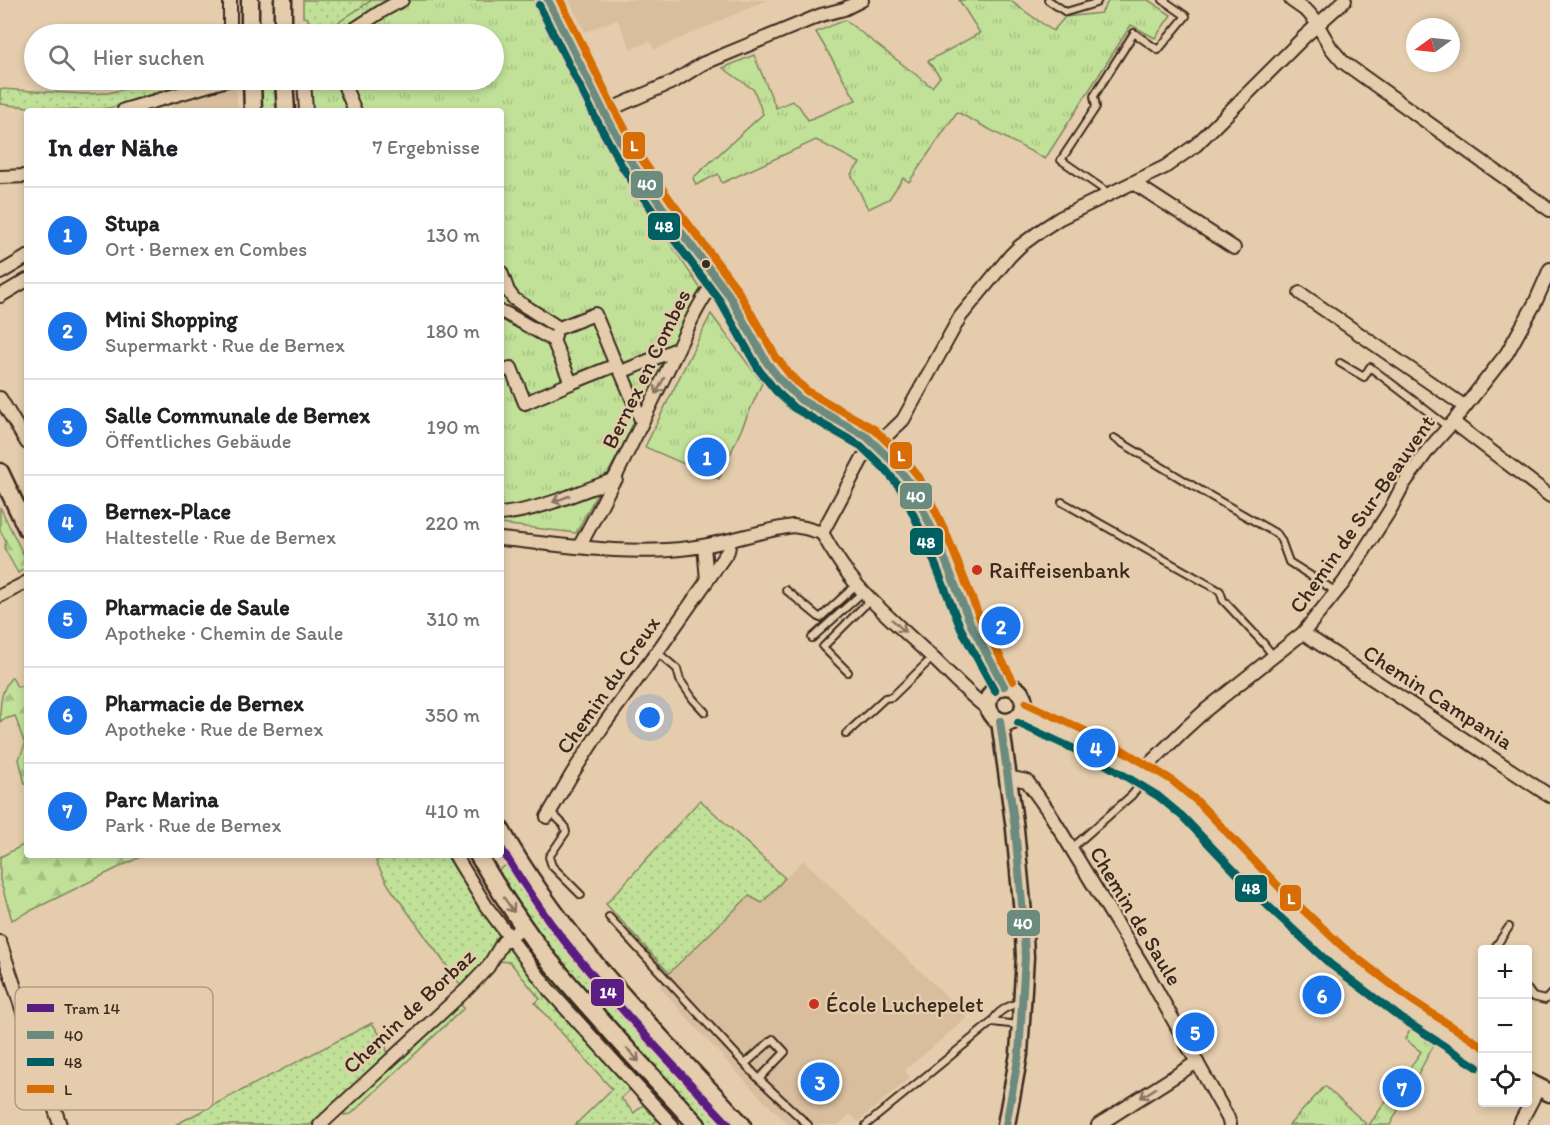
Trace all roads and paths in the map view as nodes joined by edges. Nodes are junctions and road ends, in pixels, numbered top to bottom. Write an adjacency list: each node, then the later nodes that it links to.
1 (230, 0): 12 (street)
2 (250, 0): 13 (street)
3 (283, 0): 14 (street)
4 (402, 0): 15 (street)
5 (548, 0): 27 (street)
6 (862, 0): 27 (street)
7 (1048, 0): 8 (lane)
8 (1098, 0)
9 (1163, 0): 31 (lane)
10 (1291, 0): 16 (street)
11 (1345, 0): 16 (street)
12 (230, 24)
13 (250, 24)
14 (283, 24)
15 (362, 24)
16 (1318, 25): 30 (street); 32 (street)
17 (193, 90): 22 (street)
18 (253, 90): 23 (street)
19 (285, 90): 24 (street)
20 (305, 90): 25 (street)
21 (346, 90): 26 (street)
22 (131, 108)
23 (254, 108)
24 (286, 108)
25 (306, 108)
26 (354, 108)
27 (604, 112): 37 (street)
28 (24, 176): 29 (street)
29 (0, 177)
30 (1134, 183): 31 (street); 33 (street)
31 (1111, 194): 56 (street)
32 (1550, 210)
33 (1234, 248)
34 (24, 259): 36 (street)
35 (1550, 269): 51 (street, Chemin de Sur-Beauvent)
36 (0, 273)
37 (717, 279): 45 (street, Bernex en Combes); 56 (street)
38 (504, 280): 43 (street)
39 (24, 282): 41 (street)
40 (1299, 293): 51 (street)
41 (0, 296)
42 (504, 313): 44 (street)
43 (559, 328): 44 (street); 47 (street)
44 (553, 340): 49 (street)
45 (677, 349): 47 (street); 52 (street, Bernex en Combes, one-way to 52)
46 (1340, 363): 53 (lane)
47 (618, 368): 49 (street); 52 (street)
48 (504, 370): 49 (street)
49 (571, 383)
50 (0, 398): 54 (street)
51 (1464, 406): 53 (street, Chemin de Sur-Beauvent)
52 (642, 422): 58 (street, Bernex en Combes)
53 (1451, 424): 59 (street); 71 (street, Chemin de Sur-Beauvent)
54 (24, 438)
55 (1114, 438): 71 (lane)
56 (876, 445): 63 (street); 80 (street)
57 (0, 472): 62 (street)
58 (615, 479): 61 (street, Bernex en Combes, one-way to 61); 67 (street, Bernex en Combes)
59 (1550, 496)
60 (1062, 502): 77 (lane)
61 (504, 514)
62 (24, 523)
63 (822, 533): 65 (street); 72 (street)
64 (504, 539): 67 (street)
65 (730, 540): 66 (street); 68 (street, Chemin du Creux)
66 (704, 546): 67 (street); 68 (street)
67 (579, 547)
68 (707, 580): 76 (street, Chemin du Creux)
69 (24, 584): 73 (street)
70 (786, 590): 72 (lane)
71 (1335, 591): 74 (street, Chemin de Sur-Beauvent)
72 (863, 592): 75 (lane); 78 (street, one-way to 78); 79 (lane)
73 (0, 596)
74 (1303, 633): 77 (street, Chemin de Sur-Beauvent); 88 (street, Chemin Campania)
75 (812, 638)
76 (657, 652): 82 (lane); 89 (street, Chemin du Creux)
77 (1274, 657): 86 (street, Chemin de Sur-Beauvent)
78 (933, 658): 81 (street); 85 (lane)
79 (848, 672)
80 (1004, 686): 81 (street); 83 (street)
81 (988, 709): 84 (street)
82 (705, 712)
83 (1022, 713): 84 (street); 86 (street)
84 (1000, 721): 87 (street)
85 (846, 734)
86 (1143, 775): 91 (lane); 107 (street)
87 (1008, 777): 91 (street, Chemin de Saule); 104 (street)
88 (1550, 796)
89 (549, 814): 94 (lane)
90 (504, 835): 117 (street)
91 (1071, 848): 108 (street, Chemin de Saule)
92 (457, 858): 98 (street)
93 (480, 858): 96 (street, one-way to 96)
94 (581, 895)
95 (609, 917): 109 (lane)
96 (524, 926): 98 (street, Chemin de Borbaz); 116 (street, one-way to 116)
97 (1509, 927): 100 (lane)
98 (509, 938): 114 (street, Chemin de Borbaz); 115 (street)
99 (0, 943): 101 (street)
100 (1497, 945)
101 (15, 988)
102 (1550, 995): 103 (lane)
103 (1532, 996)
104 (1023, 1002): 105 (lane); 106 (street)
105 (992, 1022): 106 (lane); 119 (lane)
106 (1020, 1026): 120 (street)
107 (1478, 1056)
108 (1197, 1062): 121 (street, one-way to 121); 122 (street, Chemin de Saule)
109 (745, 1064): 110 (lane); 110 (lane)
110 (759, 1079): 118 (lane)
111 (1543, 1089): 123 (street)
112 (55, 1110): 113 (street)
113 (60, 1125)
114 (320, 1125)
115 (672, 1125)
116 (697, 1125)
117 (742, 1125)
118 (808, 1125)
119 (866, 1125)
120 (1006, 1125)
121 (1098, 1125)
122 (1230, 1125)
123 (1519, 1125)

